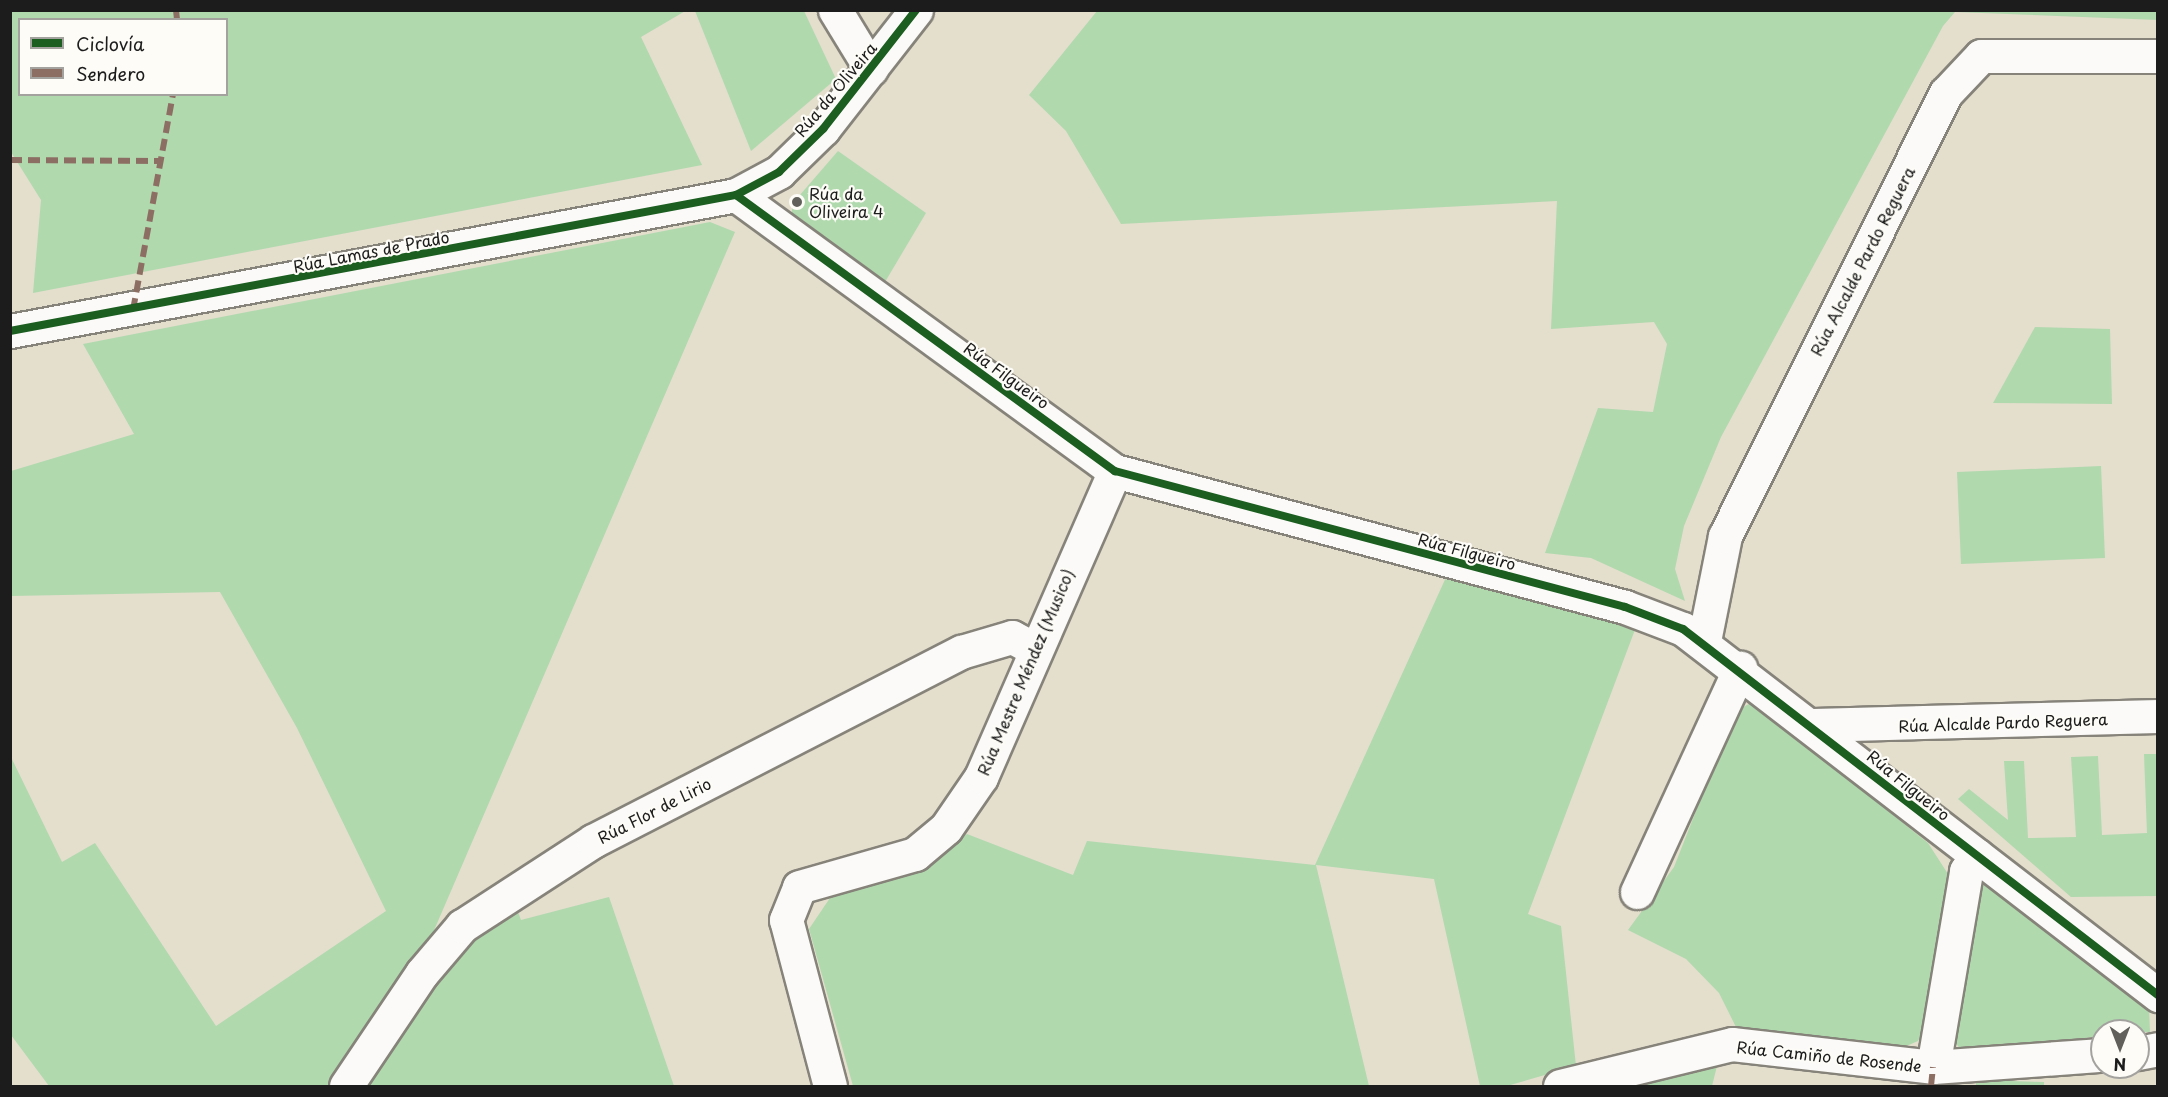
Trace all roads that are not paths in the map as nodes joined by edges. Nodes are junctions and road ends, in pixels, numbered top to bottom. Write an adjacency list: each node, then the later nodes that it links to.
1 (835, 10): 4 (street)
2 (916, 10): 4 (street, Rúa da Oliveira)
3 (2157, 56): 8 (street, Rúa Alcalde Pardo Reguera)
4 (871, 69): 5 (street, Rúa da Oliveira)
5 (736, 195): 6 (street, Rúa Lamas de Prado); 7 (street, Rúa Filgueiro)
6 (10, 331)
7 (1115, 471): 8 (street, Rúa Filgueiro); 9 (street, Rúa Mestre Méndez (Musico))
8 (1704, 641): 10 (street, Rúa Filgueiro)
9 (1033, 648): 18 (street, Rúa Flor de Lirio); 19 (street, Rúa Mestre Méndez (Musico))
10 (1740, 668): 12 (street, Rúa Filgueiro); 14 (street)
11 (2157, 716): 12 (street, Rúa Alcalde Pardo Reguera)
12 (1813, 725): 13 (street, Rúa Filgueiro)
13 (1977, 856): 15 (street, Rúa Filgueiro); 17 (street)
14 (1637, 892)
15 (2157, 995)
16 (2090, 1056): 17 (street, Rúa Camiño de Rosende)
17 (1933, 1067): 20 (street, Rúa Camiño de Rosende)
18 (346, 1086)
19 (830, 1086)
20 (1560, 1086)

